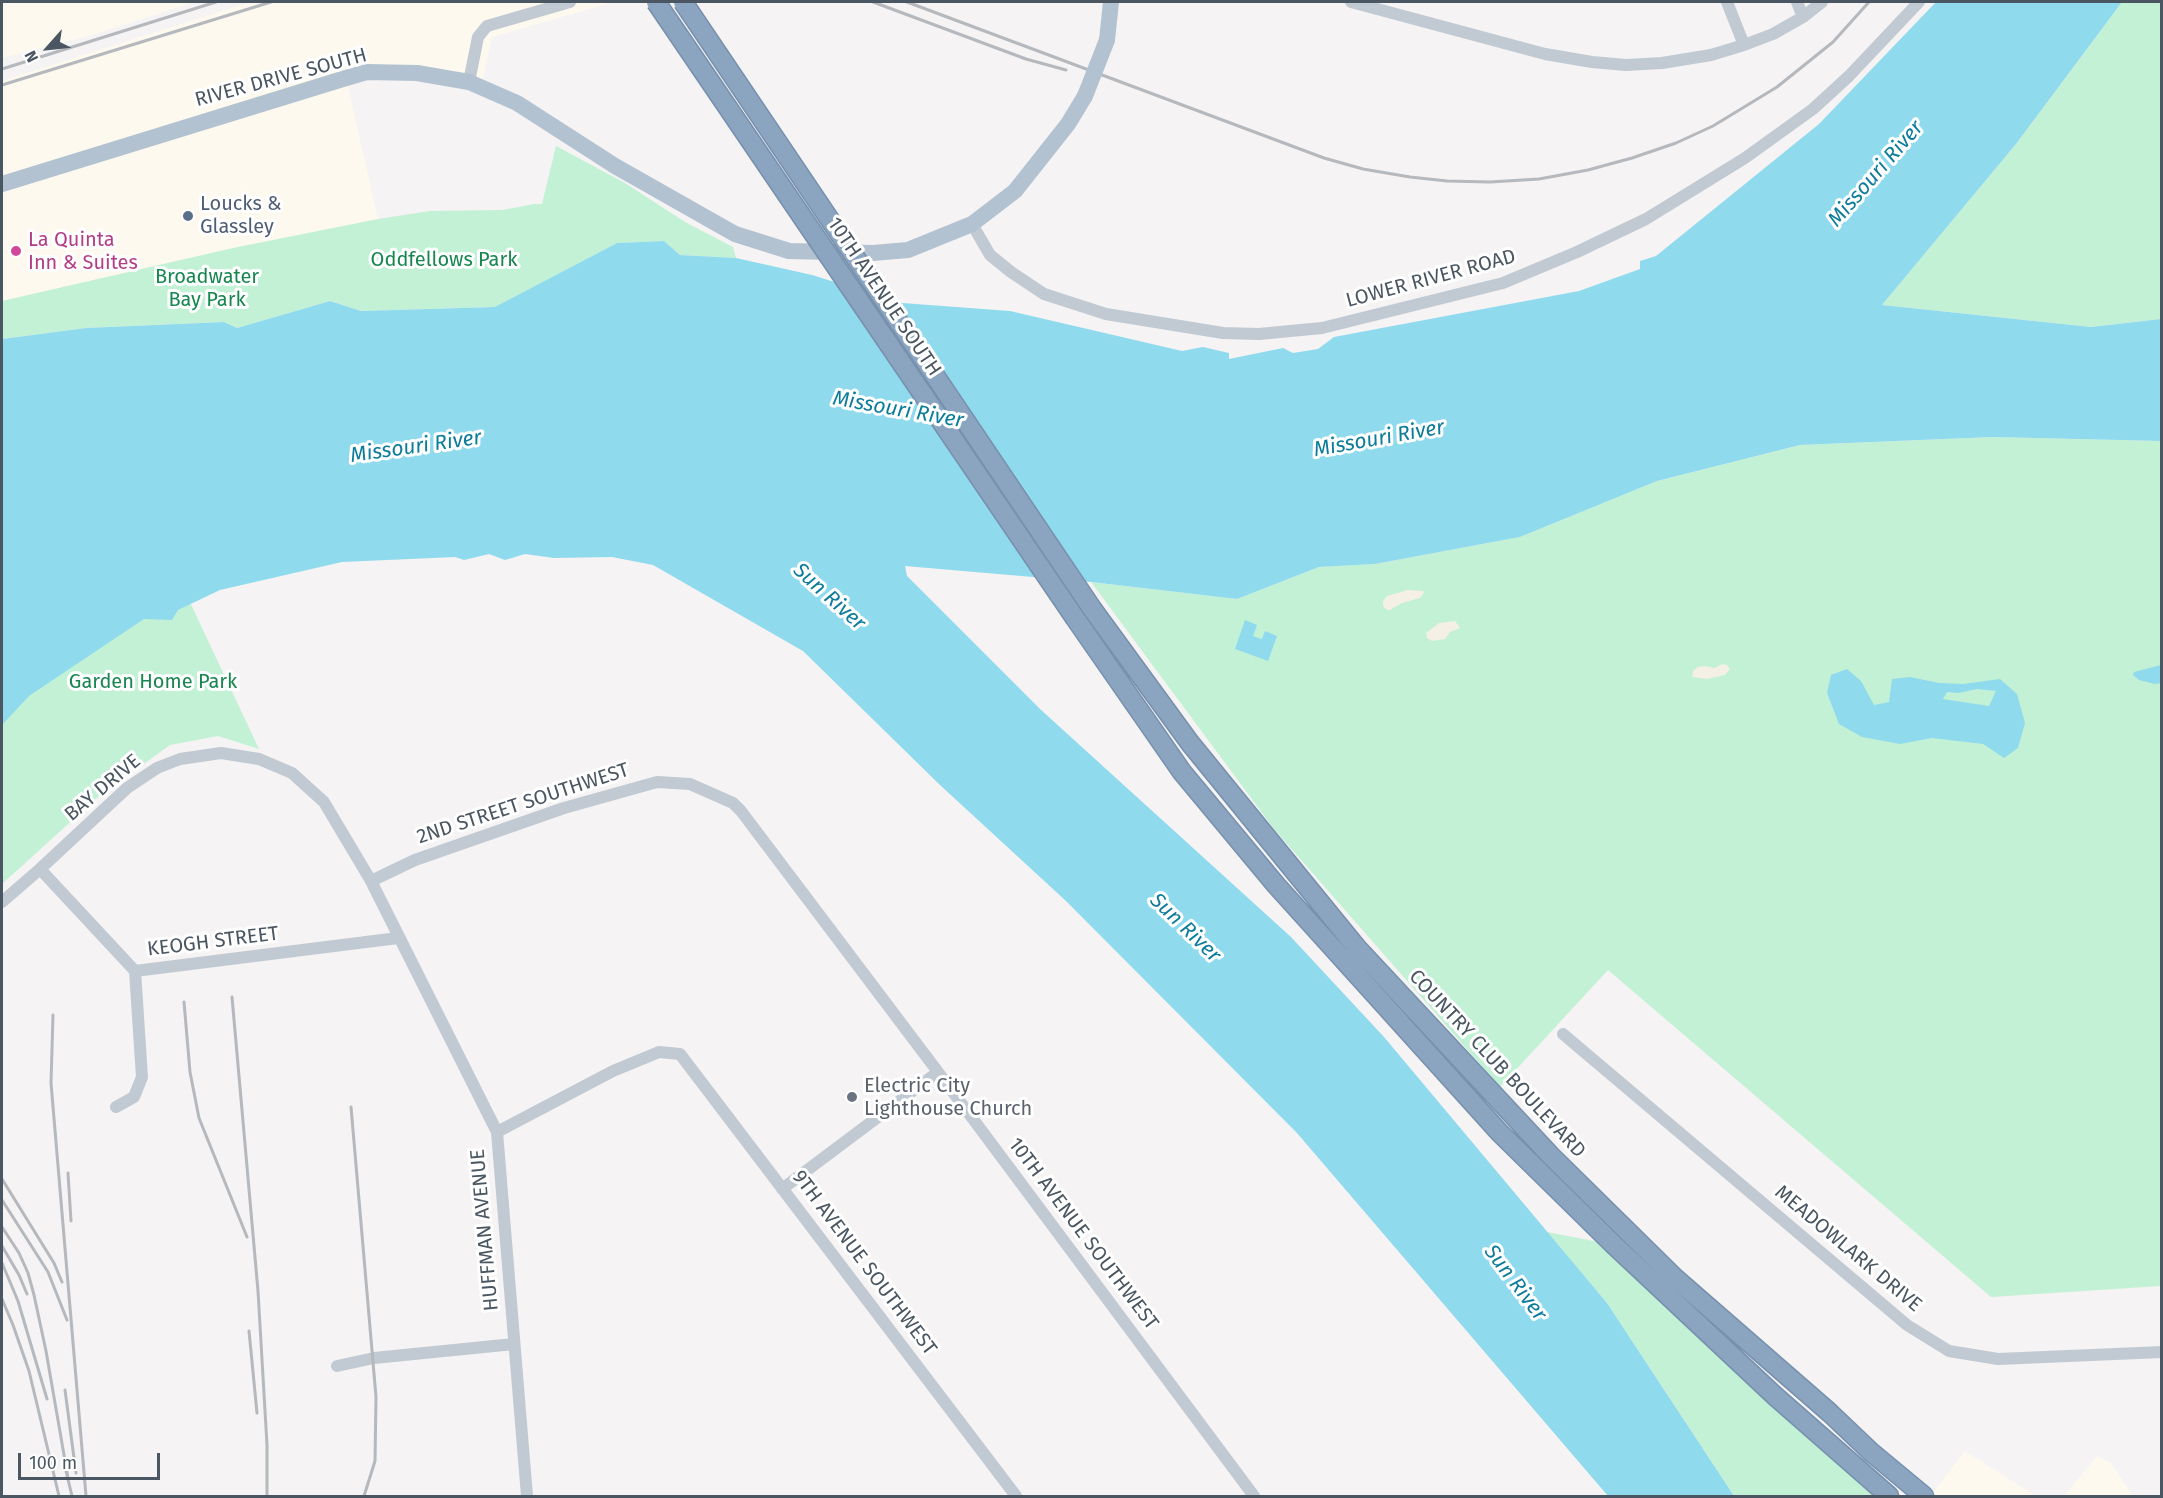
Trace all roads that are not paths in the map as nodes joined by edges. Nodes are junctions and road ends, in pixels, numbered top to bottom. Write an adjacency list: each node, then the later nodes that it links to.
1 (570, 2): 12 (street)
2 (656, 2): 33 (highway, 10TH AVENUE SOUTH, bridge)
3 (683, 2): 15 (highway, 10TH AVENUE SOUTH, bridge)
4 (1111, 2): 14 (main road, RIVER DRIVE SOUTH, bridge)
5 (1358, 2): 11 (street)
6 (1728, 2): 11 (street)
7 (1797, 2): 10 (street)
8 (1822, 2): 10 (street)
9 (1919, 2): 14 (street, LOWER RIVER ROAD)
10 (1803, 17): 11 (street)
11 (1744, 45)
12 (469, 82): 13 (main road, RIVER DRIVE SOUTH); 14 (main road, RIVER DRIVE SOUTH)
13 (2, 184)
14 (972, 224)
15 (1093, 610): 34 (highway, COUNTRY CLUB BOULEVARD)
16 (690, 784): 18 (street, 2ND STREET SOUTHWEST); 23 (street, 10TH AVENUE SOUTHWEST)
17 (40, 869): 18 (street, BAY DRIVE); 19 (street, BAY DRIVE); 21 (street, KEOGH STREET)
18 (371, 881): 20 (street, HUFFMAN AVENUE)
19 (2, 902)
20 (398, 938): 21 (street, KEOGH STREET); 25 (street, HUFFMAN AVENUE)
21 (135, 971): 24 (street)
22 (1563, 1034): 28 (street, MEADOWLARK DRIVE)
23 (939, 1072): 26 (street); 32 (street, 10TH AVENUE SOUTHWEST)
24 (116, 1107)
25 (497, 1132): 26 (street, 9TH AVENUE SOUTHWEST); 27 (street, HUFFMAN AVENUE)
26 (782, 1189): 31 (street, 9TH AVENUE SOUTHWEST)
27 (514, 1344): 29 (street); 30 (street, HUFFMAN AVENUE)
28 (2162, 1352)
29 (337, 1366)
30 (527, 1497)
31 (1016, 1497)
32 (1254, 1497)
33 (1889, 1497)
34 (1924, 1497)

